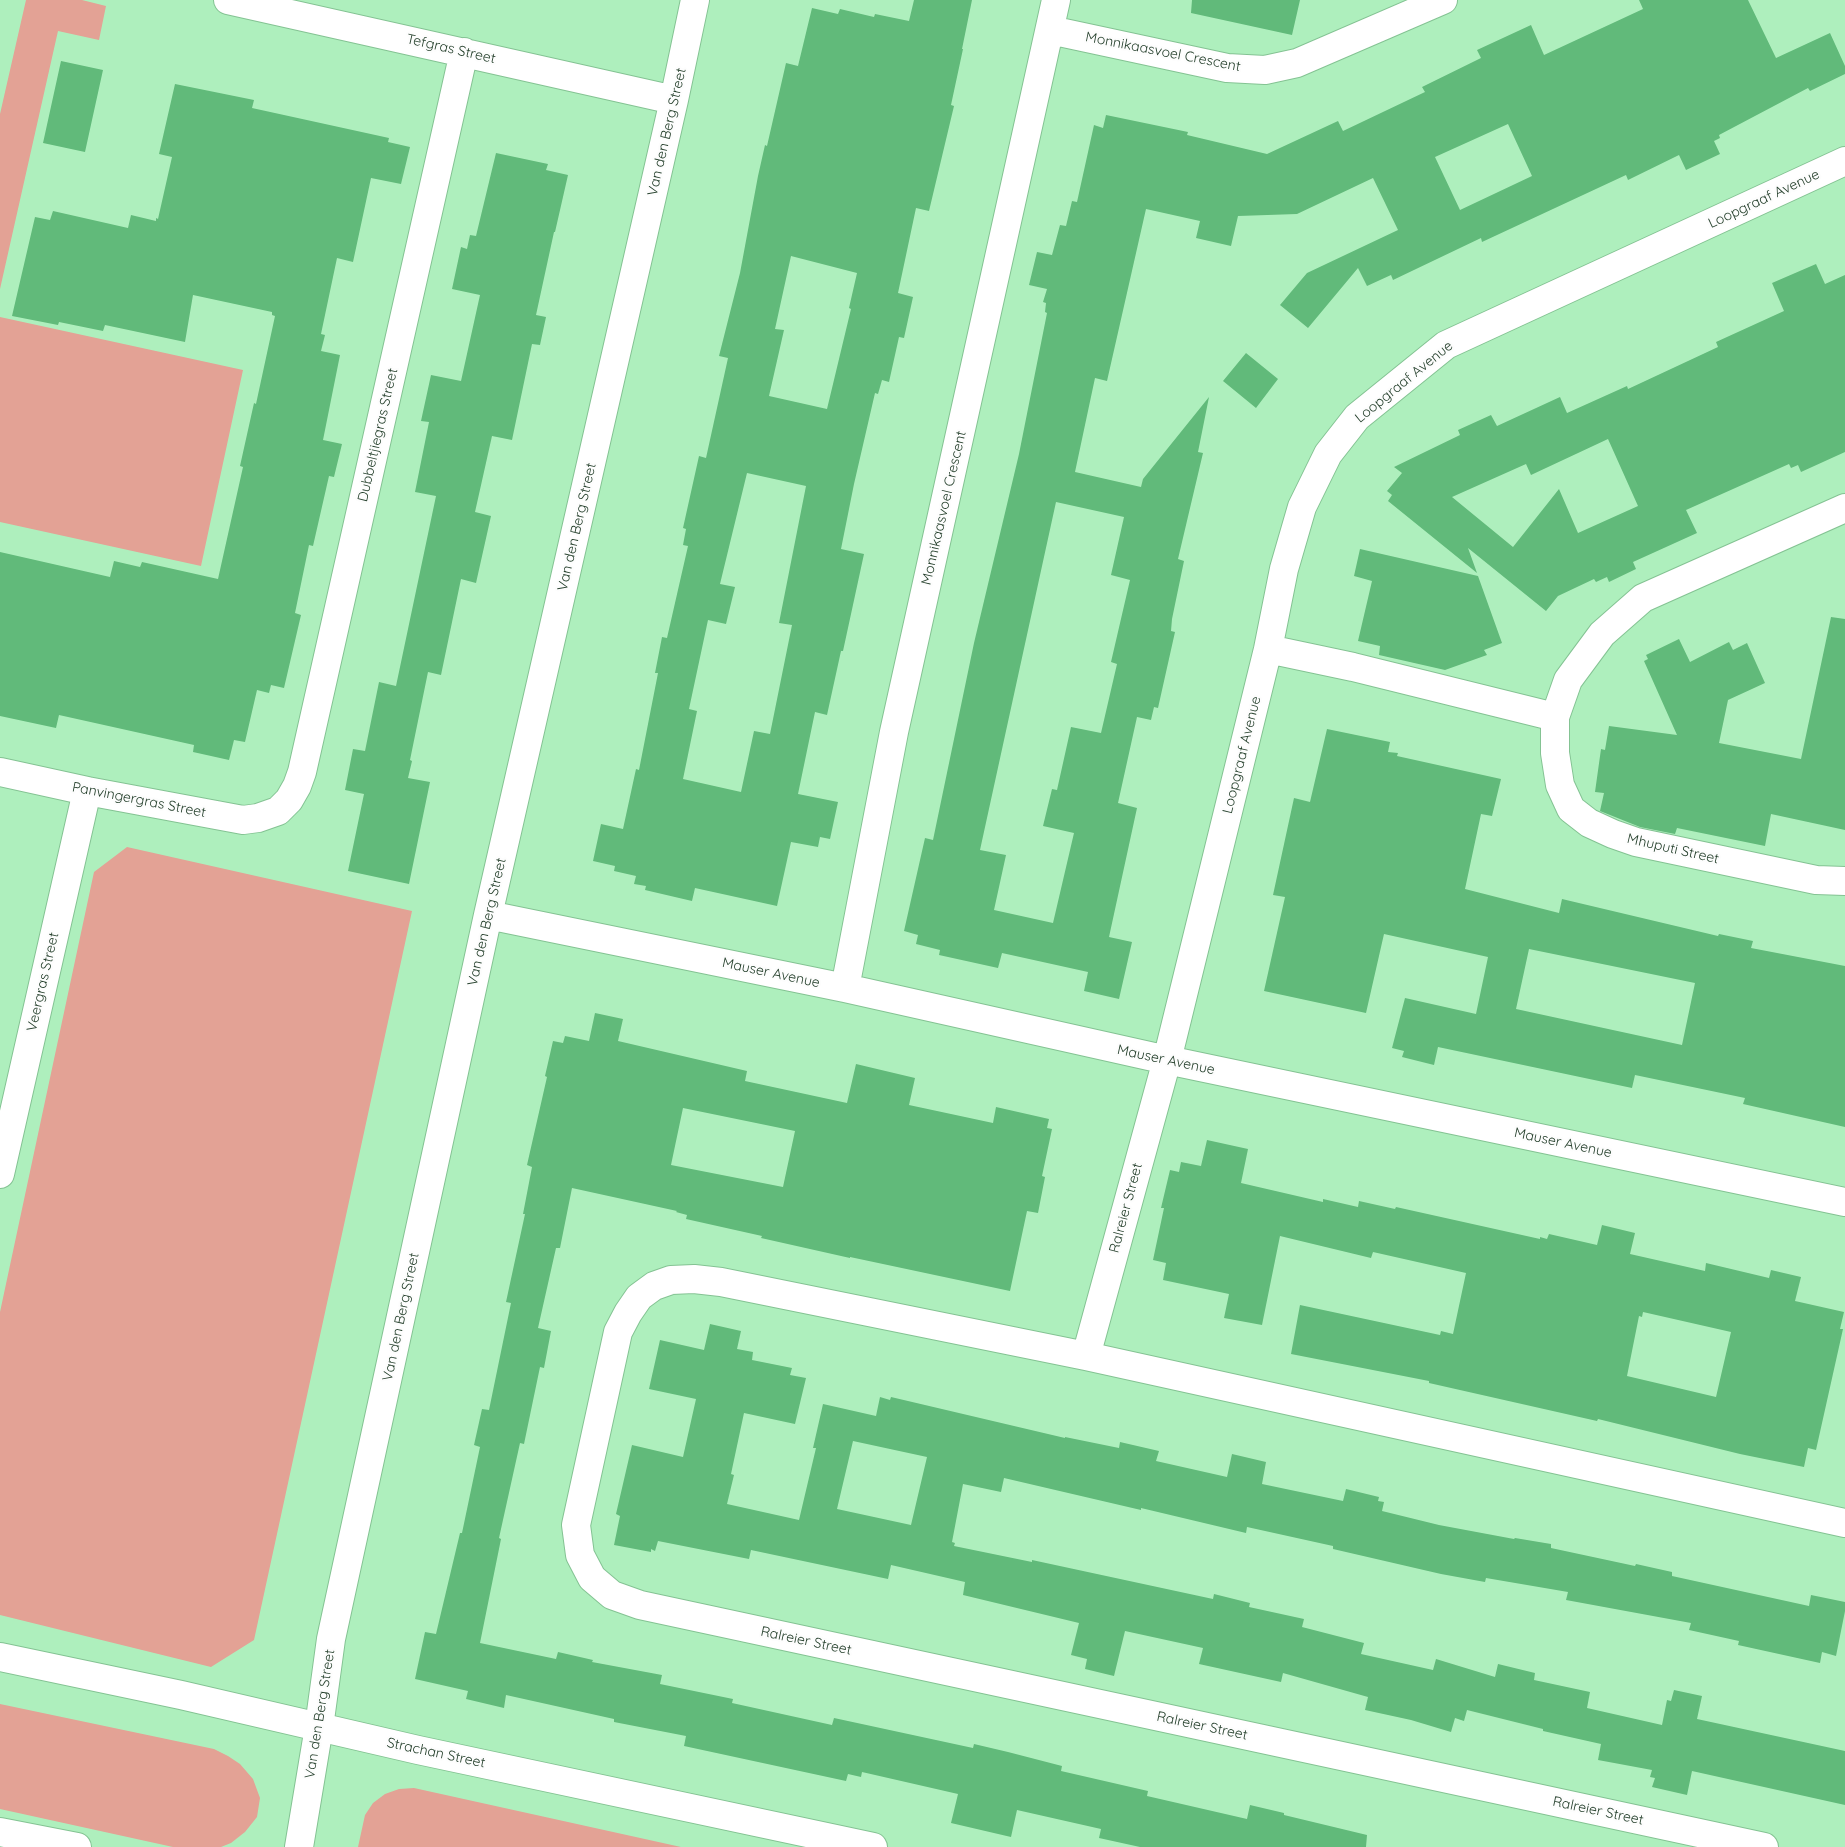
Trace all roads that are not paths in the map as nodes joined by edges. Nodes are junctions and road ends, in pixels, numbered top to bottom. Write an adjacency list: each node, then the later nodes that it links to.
1 (228, 0): 6 (street, Tefgras Street)
2 (695, 0): 7 (street, Van den Berg Street)
3 (1056, 0): 5 (street, Monnikaasvoel Crescent)
4 (1443, 0): 5 (street, Monnikaasvoel Crescent)
5 (1050, 30): 17 (street, Monnikaasvoel Crescent)
6 (464, 52): 7 (street, Tefgras Street); 14 (street, Dubbeltjiegras Street)
7 (674, 100): 16 (street, Van den Berg Street)
8 (1845, 161): 10 (street, Loopgraaf Avenue)
9 (1845, 508): 11 (street, Mhuputi Street)
10 (1268, 649): 11 (street); 18 (street, Loopgraaf Avenue)
11 (1555, 717): 15 (street, Mhuputi Street)
12 (0, 772): 13 (street, Panvingergras Street)
13 (87, 791): 14 (street, Panvingergras Street); 19 (street, Veergras Street)
14 (278, 811)
15 (1845, 881)
16 (488, 915): 17 (street, Mauser Avenue); 24 (street, Van den Berg Street)
17 (845, 988): 18 (street, Mauser Avenue)
18 (1167, 1060): 20 (street, Mauser Avenue); 21 (street, Ralreier Street)
19 (0, 1174)
20 (1845, 1202)
21 (1086, 1356): 22 (street, Ralreier Street); 29 (street, Ralreier Street)
22 (1845, 1523)
23 (0, 1657): 24 (street, Strachan Street)
24 (319, 1727): 27 (street, Van den Berg Street); 28 (street, Strachan Street)
25 (0, 1832): 26 (street)
26 (77, 1847)
27 (299, 1847)
28 (873, 1847)
29 (1764, 1847)

